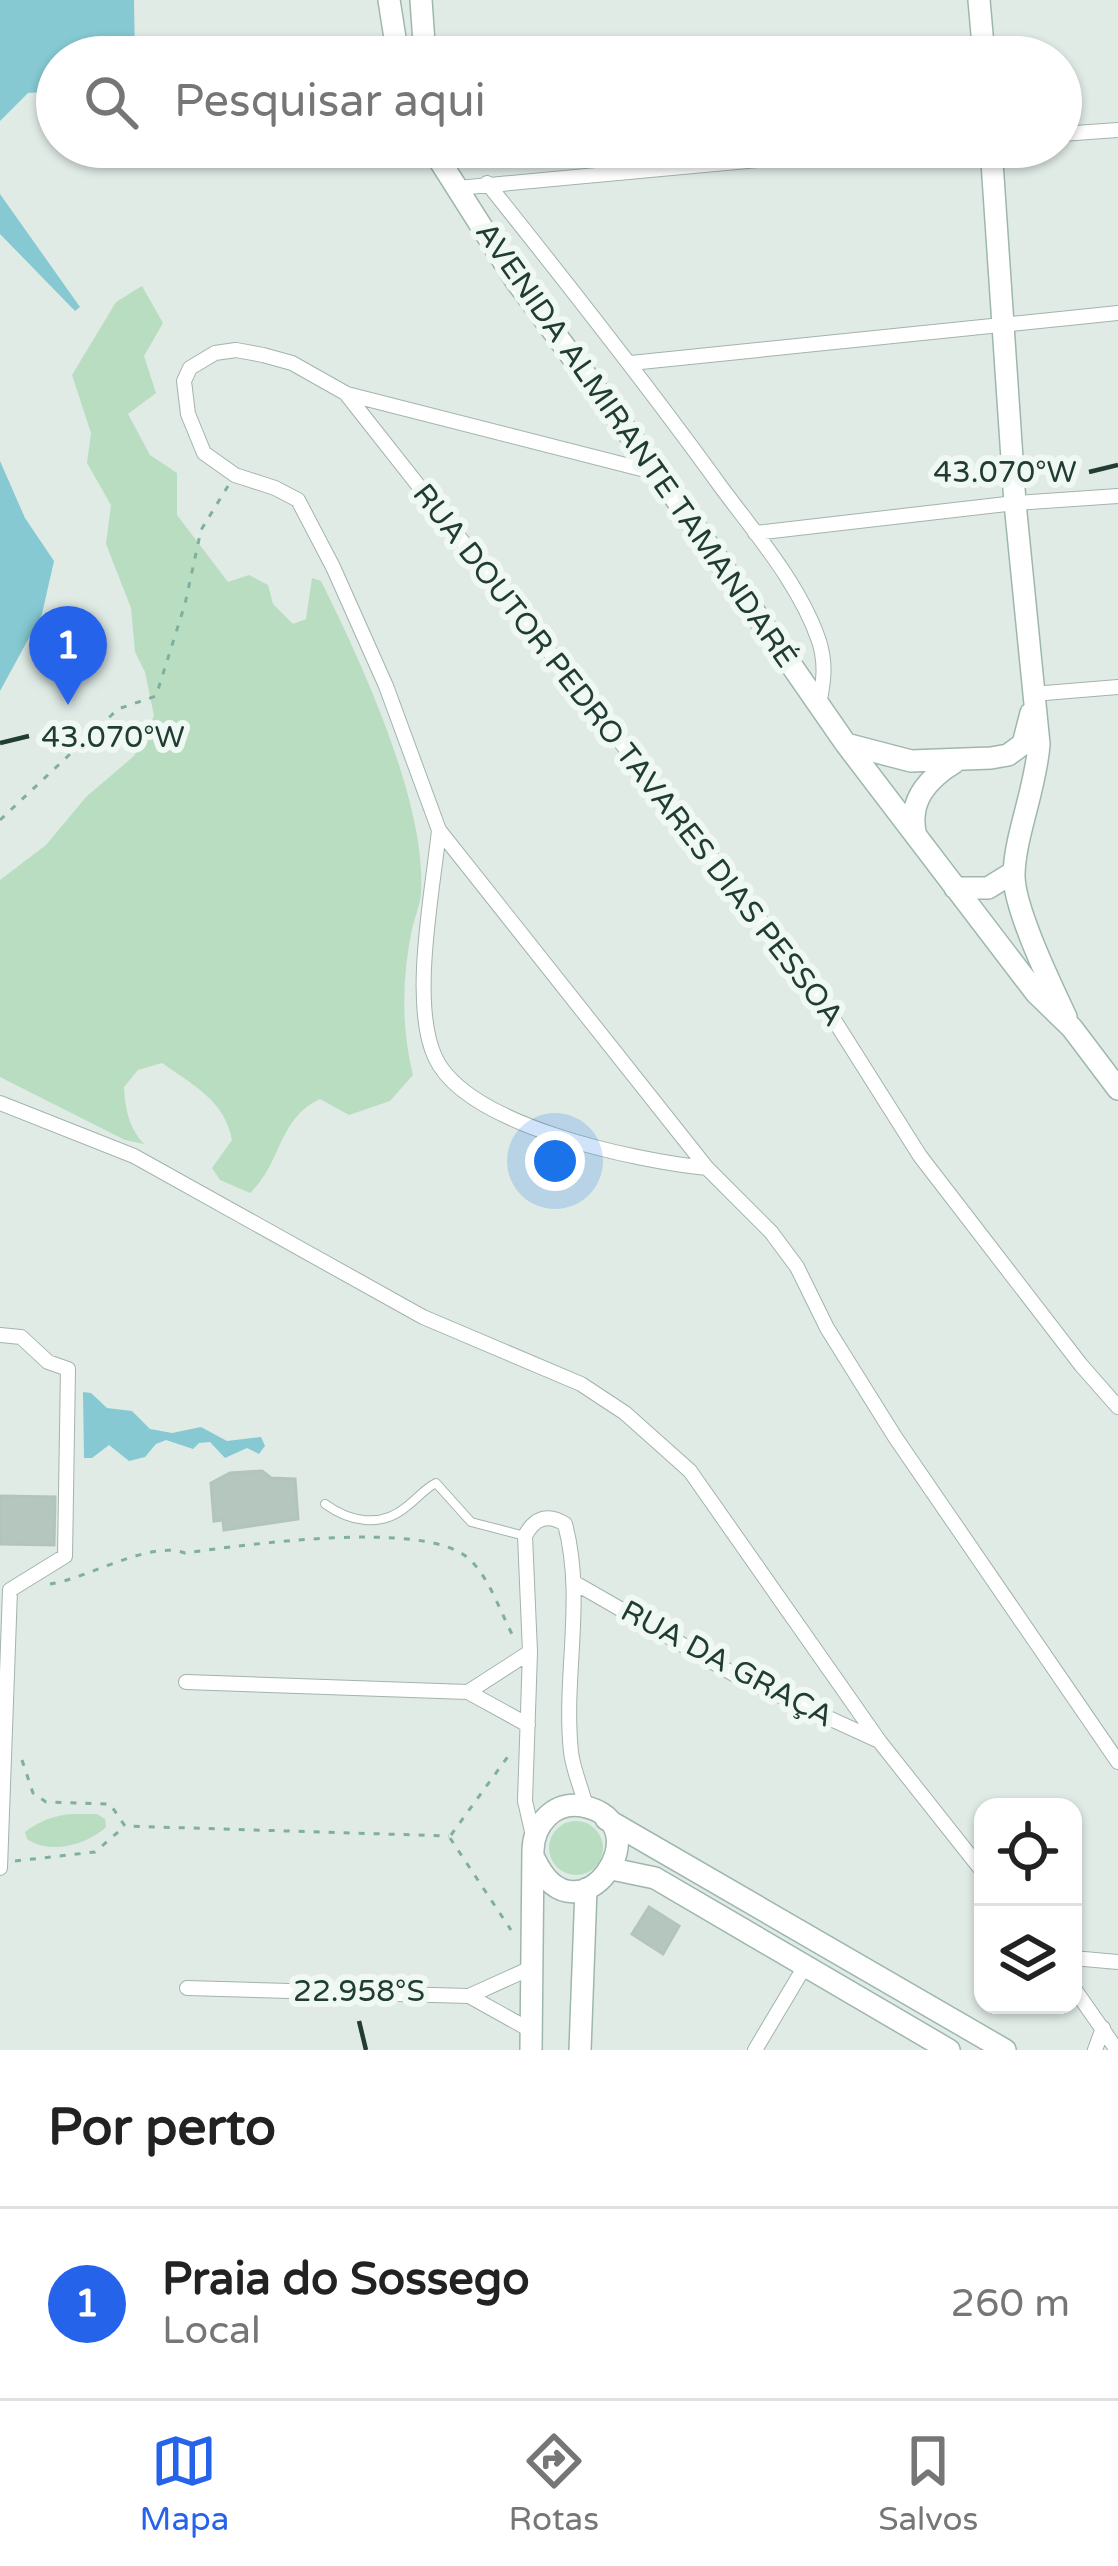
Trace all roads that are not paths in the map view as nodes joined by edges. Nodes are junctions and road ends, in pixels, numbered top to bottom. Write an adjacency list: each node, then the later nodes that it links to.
1 (391, 0): 4 (street)
2 (421, 0): 5 (street)
3 (979, 0): 6 (street)
4 (395, 36)
5 (424, 36)
6 (982, 36)
7 (1118, 130): 8 (street)
8 (1082, 133)
9 (444, 168): 14 (street, AVENIDA ALMIRANTE TAMANDARÉ)
10 (450, 168): 14 (street, AVENIDA ALMIRANTE TAMANDARÉ)
11 (657, 168): 13 (street)
12 (992, 168): 16 (street)
13 (487, 183): 14 (street); 17 (street, AVENIDA ALMIRANTE TAMANDARÉ)
14 (456, 186): 19 (street, AVENIDA ALMIRANTE TAMANDARÉ)
15 (1118, 313): 16 (street)
16 (1001, 325): 17 (street); 21 (street)
17 (631, 363): 22 (street, AVENIDA ALMIRANTE TAMANDARÉ)
18 (347, 394): 19 (street); 30 (street); 39 (street, RUA DOUTOR PEDRO TAVARES DIAS PESSOA)
19 (658, 473): 25 (street, AVENIDA ALMIRANTE TAMANDARÉ)
20 (1118, 496): 21 (street)
21 (1015, 503): 22 (street); 24 (street)
22 (755, 533): 25 (street, AVENIDA ALMIRANTE TAMANDARÉ)
23 (1118, 687): 24 (street)
24 (1034, 694): 27 (street); 29 (street)
25 (819, 704): 26 (street, AVENIDA ALMIRANTE TAMANDARÉ)
26 (847, 744): 28 (street); 31 (street, AVENIDA ALMIRANTE TAMANDARÉ)
27 (991, 758): 28 (street); 29 (street)
28 (955, 762): 31 (street)
29 (1029, 808): 32 (street)
30 (439, 830): 37 (street); 37 (street)
31 (916, 837): 33 (street, AVENIDA ALMIRANTE TAMANDARÉ)
32 (1014, 872): 33 (street); 34 (street)
33 (955, 888): 34 (street, AVENIDA ALMIRANTE TAMANDARÉ)
34 (1072, 1028): 35 (street, AVENIDA ALMIRANTE TAMANDARÉ)
35 (1118, 1089)
36 (0, 1103): 47 (street)
37 (706, 1168): 48 (street)
38 (0, 1335): 52 (street)
39 (1118, 1407)
40 (326, 1504): 41 (lane)
41 (525, 1536): 42 (street); 43 (street)
42 (574, 1583): 47 (street, RUA DA GRAÇA); 49 (street)
43 (527, 1654): 45 (street); 46 (street)
44 (186, 1682): 45 (street)
45 (468, 1692): 46 (street)
46 (528, 1727): 50 (street)
47 (880, 1742): 51 (street)
48 (1118, 1762)
49 (596, 1813): 50 (street); 53 (street); 67 (street)
50 (534, 1850): 54 (street); 57 (street)
51 (974, 1861)
52 (0, 1866)
53 (612, 1869): 54 (street); 58 (street)
54 (586, 1889): 64 (street)
55 (1082, 1959): 56 (street)
56 (1118, 1961)
57 (533, 1965): 60 (street); 63 (street)
58 (805, 1966): 65 (street); 66 (street)
59 (188, 1988): 60 (street)
60 (469, 1996): 63 (street)
61 (1082, 1999): 62 (street)
62 (1103, 2028): 68 (street); 69 (street)
63 (531, 2041)
64 (580, 2050)
65 (755, 2050)
66 (949, 2050)
67 (1005, 2050)
68 (1095, 2050)
69 (1117, 2050)

